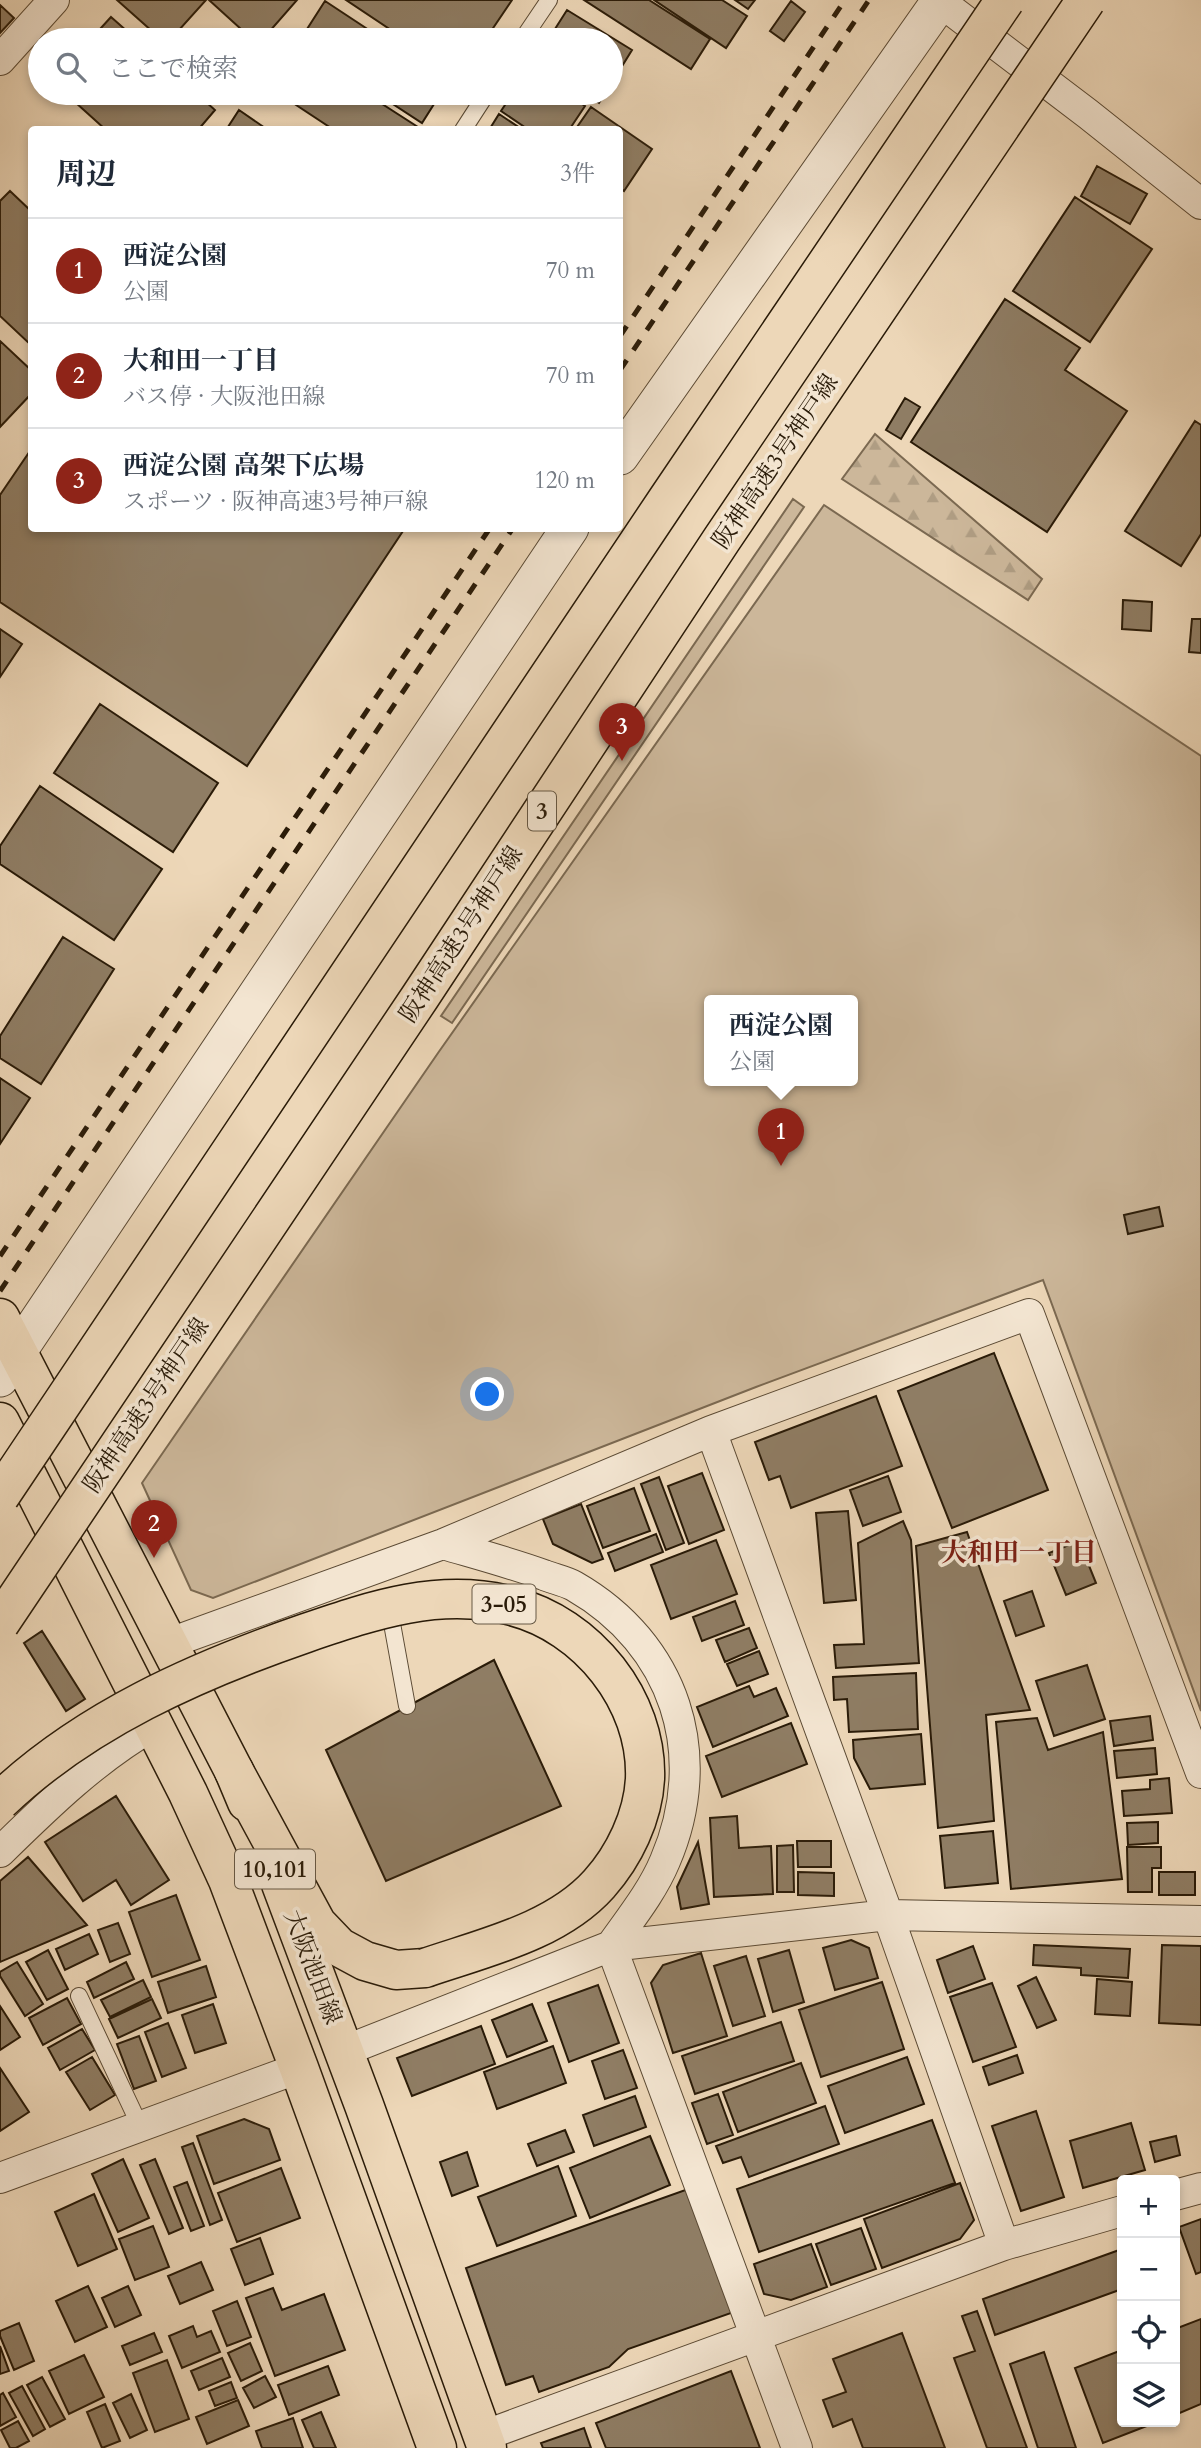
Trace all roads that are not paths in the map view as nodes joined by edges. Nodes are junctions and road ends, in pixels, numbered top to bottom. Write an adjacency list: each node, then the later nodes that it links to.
1 (54, 0): 6 (street)
2 (549, 0): 7 (lane)
3 (1005, 0): 19 (main road, bridge)
4 (1086, 0): 22 (main road, 阪神高速3号神戸線 / 3, bridge)
5 (939, 1): 12 (street); 13 (street)
6 (29, 28)
7 (530, 28)
8 (28, 29): 9 (street)
9 (0, 60)
10 (479, 105): 11 (lane)
11 (466, 126)
12 (1201, 204)
13 (623, 452)
14 (567, 532): 16 (street)
15 (0, 1318): 16 (main road, 大阪池田線 / 10,101)
16 (9, 1365): 23 (main road, 大阪池田線 / 10,101)
17 (0, 1422): 25 (main road, 大阪池田線 / 10,101)
18 (711, 1431): 20 (street); 27 (street); 30 (street)
19 (0, 1496)
20 (443, 1544): 23 (street); 32 (street)
21 (389, 1608): 24 (lane); 26 (main road, 3-05, bridge); 28 (main road, 3-05, bridge)
22 (0, 1623)
23 (167, 1644): 26 (main road, 大阪池田線 / 10,101)
24 (407, 1706)
25 (154, 1725): 29 (street); 35 (main road, 大阪池田線 / 10,101)
26 (234, 1771): 34 (main road, 大阪池田線 / 10,101)
27 (1201, 1773)
28 (0, 1801)
29 (0, 1852)
30 (888, 1915): 31 (street); 32 (street); 41 (street)
31 (1201, 1921)
32 (611, 1945): 34 (street); 42 (street)
33 (79, 1996): 36 (lane)
34 (344, 2051): 43 (main road, 大阪池田線 / 10,101)
35 (299, 2068): 36 (street); 44 (main road, 大阪池田線 / 10,101)
36 (140, 2126): 37 (street)
37 (0, 2178)
38 (1201, 2188): 39 (street)
39 (1180, 2194)
40 (1117, 2212): 41 (street)
41 (1004, 2245): 42 (street)
42 (756, 2337): 43 (street); 45 (street)
43 (485, 2442)
44 (437, 2448)
45 (797, 2448)

